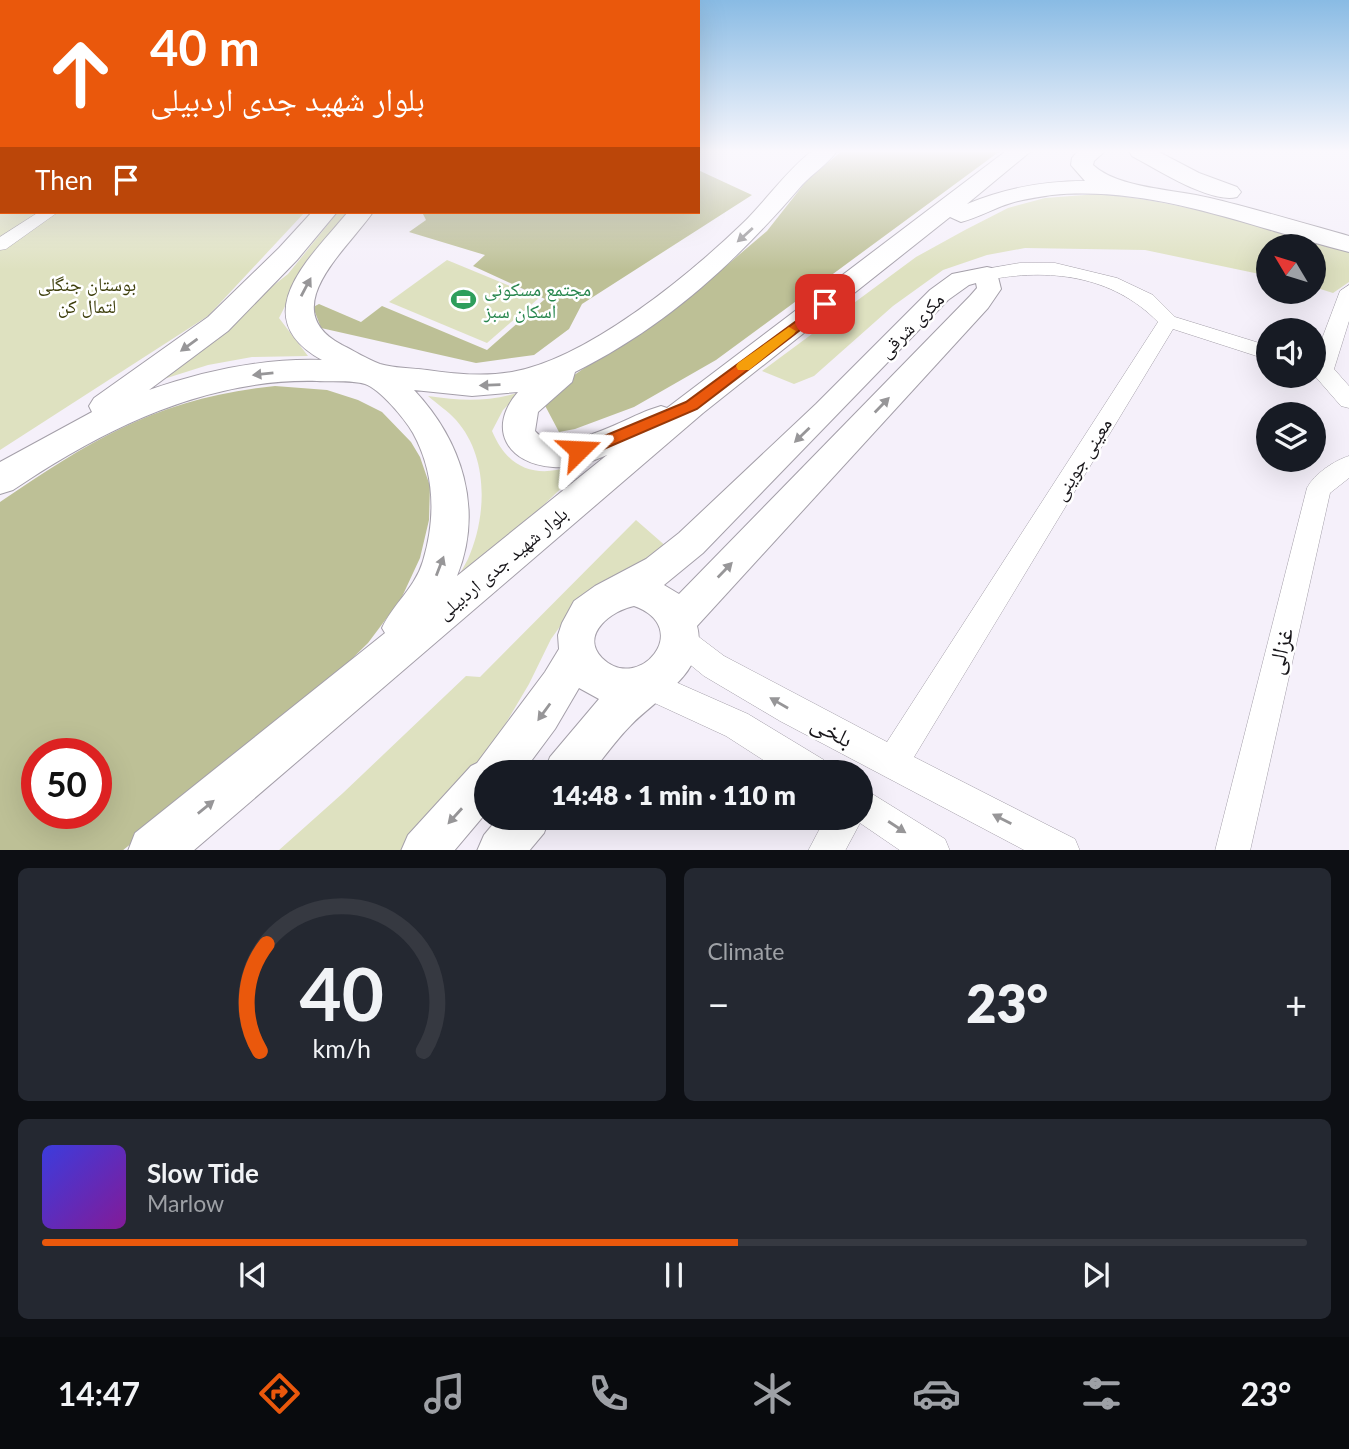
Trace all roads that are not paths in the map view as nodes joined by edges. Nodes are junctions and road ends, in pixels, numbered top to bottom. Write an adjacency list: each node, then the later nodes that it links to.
1 (786, 191): 20 (main road, one-way to 20)
2 (970, 191): 14 (main road, بلوار شهید جدی اردبیلی)
3 (1033, 191): 14 (main road)
4 (1124, 191): 7 (main road)
5 (1141, 191): 7 (main road)
6 (1225, 191): 11 (main road)
7 (1150, 193): 12 (main road)
8 (47, 214): 13 (street)
9 (323, 214): 25 (main road, one-way to 25)
10 (359, 214): 21 (main road, one-way to 10)
11 (1349, 226)
12 (1349, 244)
13 (0, 245)
14 (891, 254): 24 (main road, بلوار شهید جدی اردبیلی)
15 (988, 274): 17 (street); 28 (street, مکری شرقی, one-way to 28); 29 (street, مکری شرقی, one-way to 15)
16 (1349, 291): 19 (street)
17 (1168, 321): 18 (street); 36 (street, معینی جوینی)
18 (1256, 349)
19 (1326, 351)
20 (586, 355): 21 (main road, one-way to 21); 24 (main road)
21 (375, 374): 25 (main road, one-way to 25); 32 (main road, one-way to 21)
22 (1326, 376): 23 (street)
23 (1349, 400)
24 (692, 405): 32 (main road, بلوار شهید جدی اردبیلی)
25 (44, 449): 27 (main road)
26 (1349, 465): 47 (street, غزالی)
27 (0, 480)
28 (619, 591): 29 (street); 30 (street)
29 (680, 630): 31 (street); 36 (street, بلخی, one-way to 29)
30 (577, 652): 31 (street); 33 (street, one-way to 33)
31 (646, 684): 34 (street); 35 (street)
32 (283, 743): 41 (main road, بلوار شهید جدی اردبیلی, one-way to 32)
33 (506, 760)
34 (575, 760)
35 (793, 760)
36 (892, 763): 46 (street, بلخی, one-way to 36)
37 (474, 794): 42 (street, one-way to 42)
38 (873, 812): 45 (street, one-way to 45)
39 (517, 830): 43 (street)
40 (837, 830): 44 (street)
41 (153, 850)
42 (424, 850)
43 (500, 850)
44 (825, 850)
45 (933, 850)
46 (1063, 850)
47 (1232, 850)

